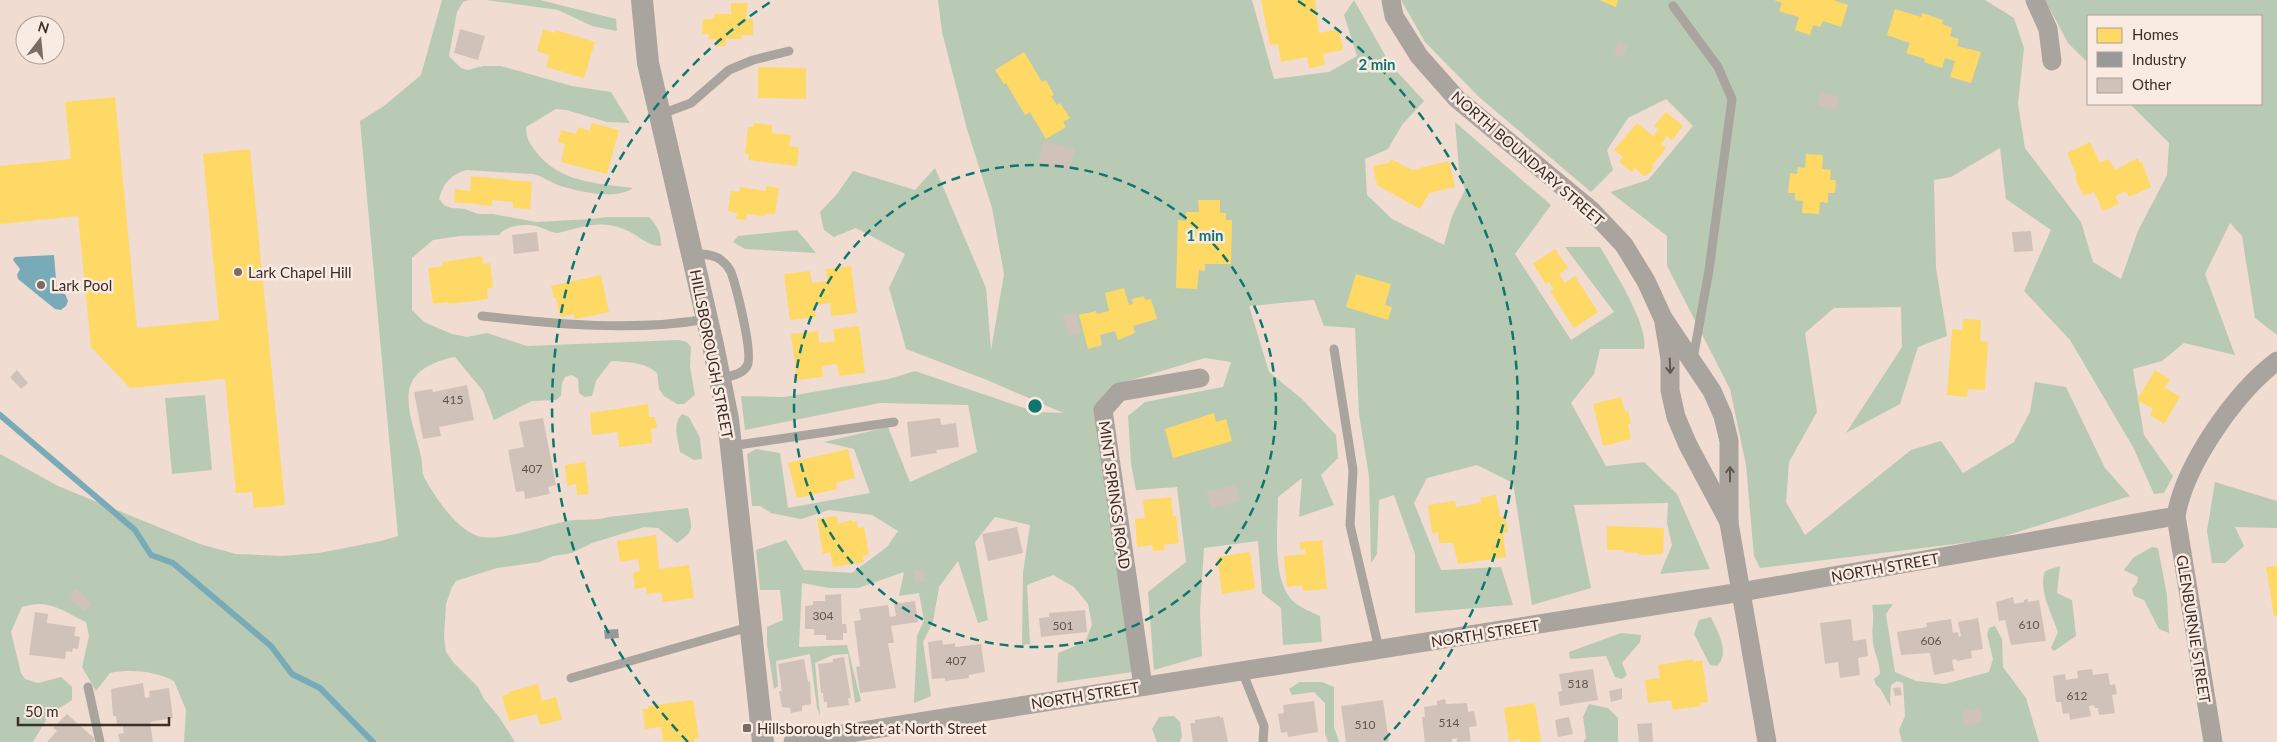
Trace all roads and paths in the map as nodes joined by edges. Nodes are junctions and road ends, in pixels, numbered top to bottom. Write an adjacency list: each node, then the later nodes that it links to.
1 (642, 0): 7 (street, HILLSBOROUGH STREET)
2 (1391, 0): 10 (street, NORTH BOUNDARY STREET)
3 (2035, 0): 6 (street)
4 (1673, 6): 13 (lane)
5 (789, 51): 7 (lane)
6 (2052, 61)
7 (659, 115): 8 (street, HILLSBOROUGH STREET)
8 (692, 253): 11 (street, HILLSBOROUGH STREET); 16 (lane)
9 (482, 316): 11 (lane)
10 (1663, 318): 13 (street, NORTH BOUNDARY STREET); 20 (street, NORTH BOUNDARY STREET, one-way to 20)
11 (707, 319): 16 (street, HILLSBOROUGH STREET)
12 (1334, 349): 23 (lane)
13 (1693, 361): 20 (street, NORTH BOUNDARY STREET, one-way to 13)
14 (2277, 361): 19 (street)
15 (1200, 378): 26 (street, MINT SPRINGS ROAD)
16 (720, 379): 18 (street, HILLSBOROUGH STREET)
17 (894, 422): 18 (lane)
18 (731, 446): 22 (street, HILLSBOROUGH STREET)
19 (2176, 516): 21 (street, NORTH STREET); 33 (street, GLENBURNIE STREET)
20 (1729, 523): 21 (street, NORTH BOUNDARY STREET)
21 (1741, 592): 23 (street, NORTH STREET); 32 (street, NORTH BOUNDARY STREET)
22 (749, 627): 25 (lane); 29 (street, HILLSBOROUGH STREET)
23 (1379, 649): 24 (street, NORTH STREET)
24 (1242, 671): 26 (street, NORTH STREET); 31 (lane)
25 (571, 678)
26 (1143, 686): 30 (street, NORTH STREET)
27 (88, 687): 28 (lane)
28 (100, 742)
29 (763, 742)
30 (793, 742)
31 (1263, 742)
32 (1767, 742)
33 (2213, 742)

